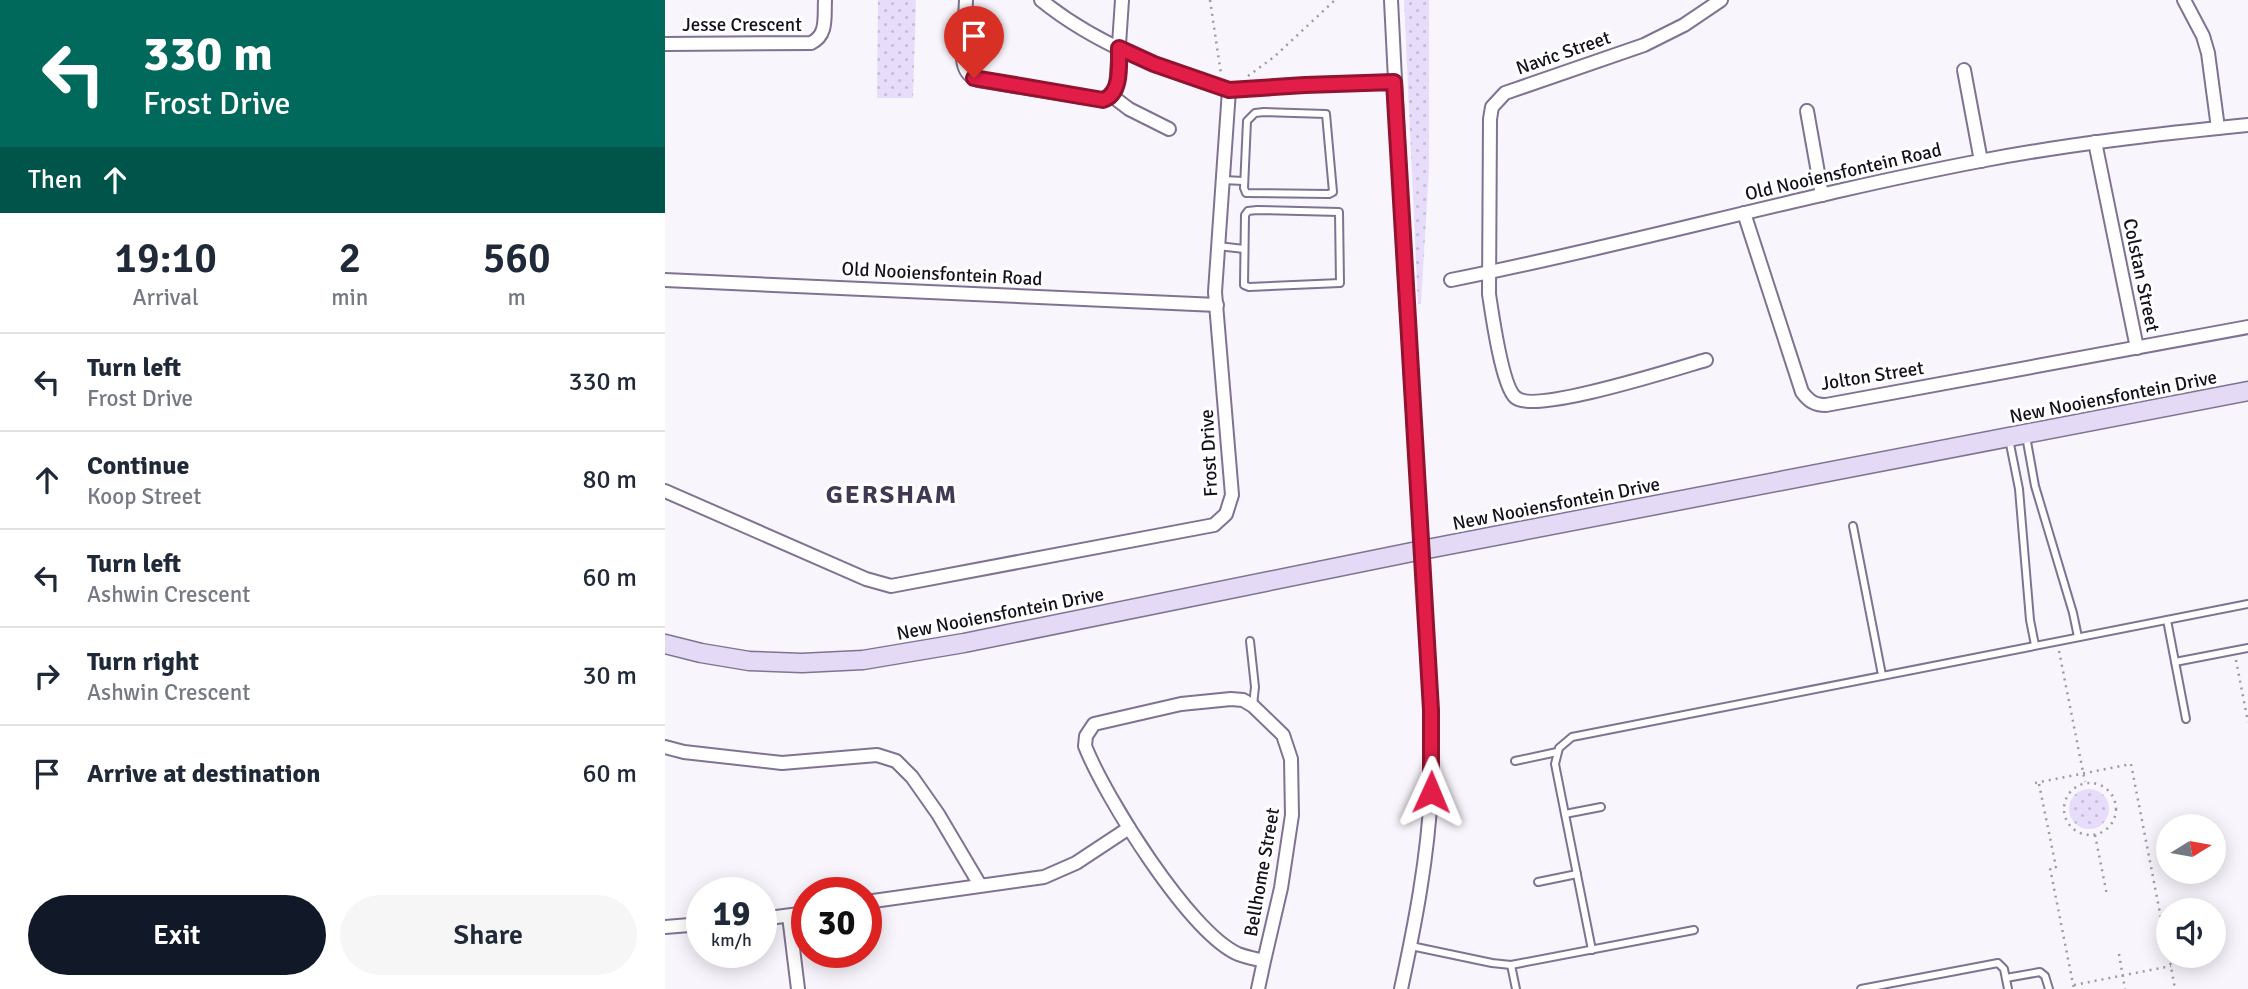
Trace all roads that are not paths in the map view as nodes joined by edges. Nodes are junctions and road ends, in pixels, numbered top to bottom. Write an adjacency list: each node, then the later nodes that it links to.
1 (824, 0): 8 (street, Jesse Crescent)
2 (966, 0): 13 (street)
3 (1041, 0): 9 (street)
4 (1122, 0): 9 (street)
5 (1391, 0): 11 (street)
6 (1721, 0): 26 (street, Navic Street)
7 (2184, 0): 17 (street)
8 (665, 44)
9 (1119, 48): 12 (street); 13 (street)
10 (1964, 70): 19 (street)
11 (1394, 82): 12 (street); 37 (street)
12 (1230, 89): 20 (street, Frost Drive)
13 (1112, 96): 16 (street)
14 (1807, 111): 22 (street)
15 (2248, 125): 17 (street, Old Nooiensfontein Road)
16 (1169, 128)
17 (2218, 128): 18 (street, Old Nooiensfontein Road)
18 (2095, 142): 19 (street, Old Nooiensfontein Road); 31 (street, Colstan Street)
19 (1981, 161): 22 (street, Old Nooiensfontein Road)
20 (1222, 180): 21 (lane); 24 (street, Frost Drive)
21 (1244, 181): 21 (lane)
22 (1822, 195): 23 (street, Old Nooiensfontein Road)
23 (1744, 214): 26 (street, Old Nooiensfontein Road); 31 (street, Jolton Street)
24 (1218, 246): 25 (lane); 29 (street, Frost Drive)
25 (1244, 248): 25 (lane)
26 (1489, 272): 28 (street, Old Nooiensfontein Road); 32 (street)
27 (665, 280): 29 (street, Old Nooiensfontein Road)
28 (1451, 280)
29 (1217, 305): 35 (street, Frost Drive)
30 (2248, 327): 31 (street, Colstan Street)
31 (2137, 348)
32 (1706, 360)
33 (2248, 391): 34 (street, New Nooiensfontein Drive)
34 (2017, 436): 37 (street, New Nooiensfontein Drive); 40 (lane); 43 (lane)
35 (665, 491)
36 (1853, 526): 46 (lane)
37 (1422, 550): 42 (street, New Nooiensfontein Drive); 64 (street)
38 (2248, 604): 39 (lane)
39 (2167, 620): 40 (lane); 45 (lane)
40 (2078, 637): 43 (lane)
41 (1250, 641): 47 (lane)
42 (665, 644)
43 (2035, 645): 46 (lane)
44 (2248, 648): 45 (lane)
45 (2175, 662): 48 (lane)
46 (1882, 675): 50 (lane)
47 (1253, 706): 54 (street, Bellhome Street); 66 (street, Bellhome Street)
48 (2186, 719)
49 (665, 747): 57 (street)
50 (1557, 752): 51 (lane); 53 (lane)
51 (1515, 761)
52 (1601, 807): 53 (lane)
53 (1565, 814): 55 (lane)
54 (1129, 828): 57 (street); 66 (street, Bellhome Street)
55 (1577, 874): 56 (lane); 65 (lane)
56 (1538, 881)
57 (980, 885): 58 (street)
58 (882, 900)
59 (789, 916): 60 (street); 69 (street)
60 (777, 917)
61 (686, 925): 62 (street)
62 (665, 927)
63 (1694, 930): 65 (lane)
64 (1411, 946): 67 (lane); 71 (street)
65 (1592, 950): 67 (lane)
66 (1264, 961): 70 (street, Bellhome Street)
67 (1511, 964): 72 (lane)
68 (2006, 978): 73 (lane); 74 (lane); 75 (lane)
69 (798, 989)
70 (1258, 989)
71 (1401, 989)
72 (1516, 989)
73 (1861, 989)
74 (2008, 989)
75 (2049, 989)

